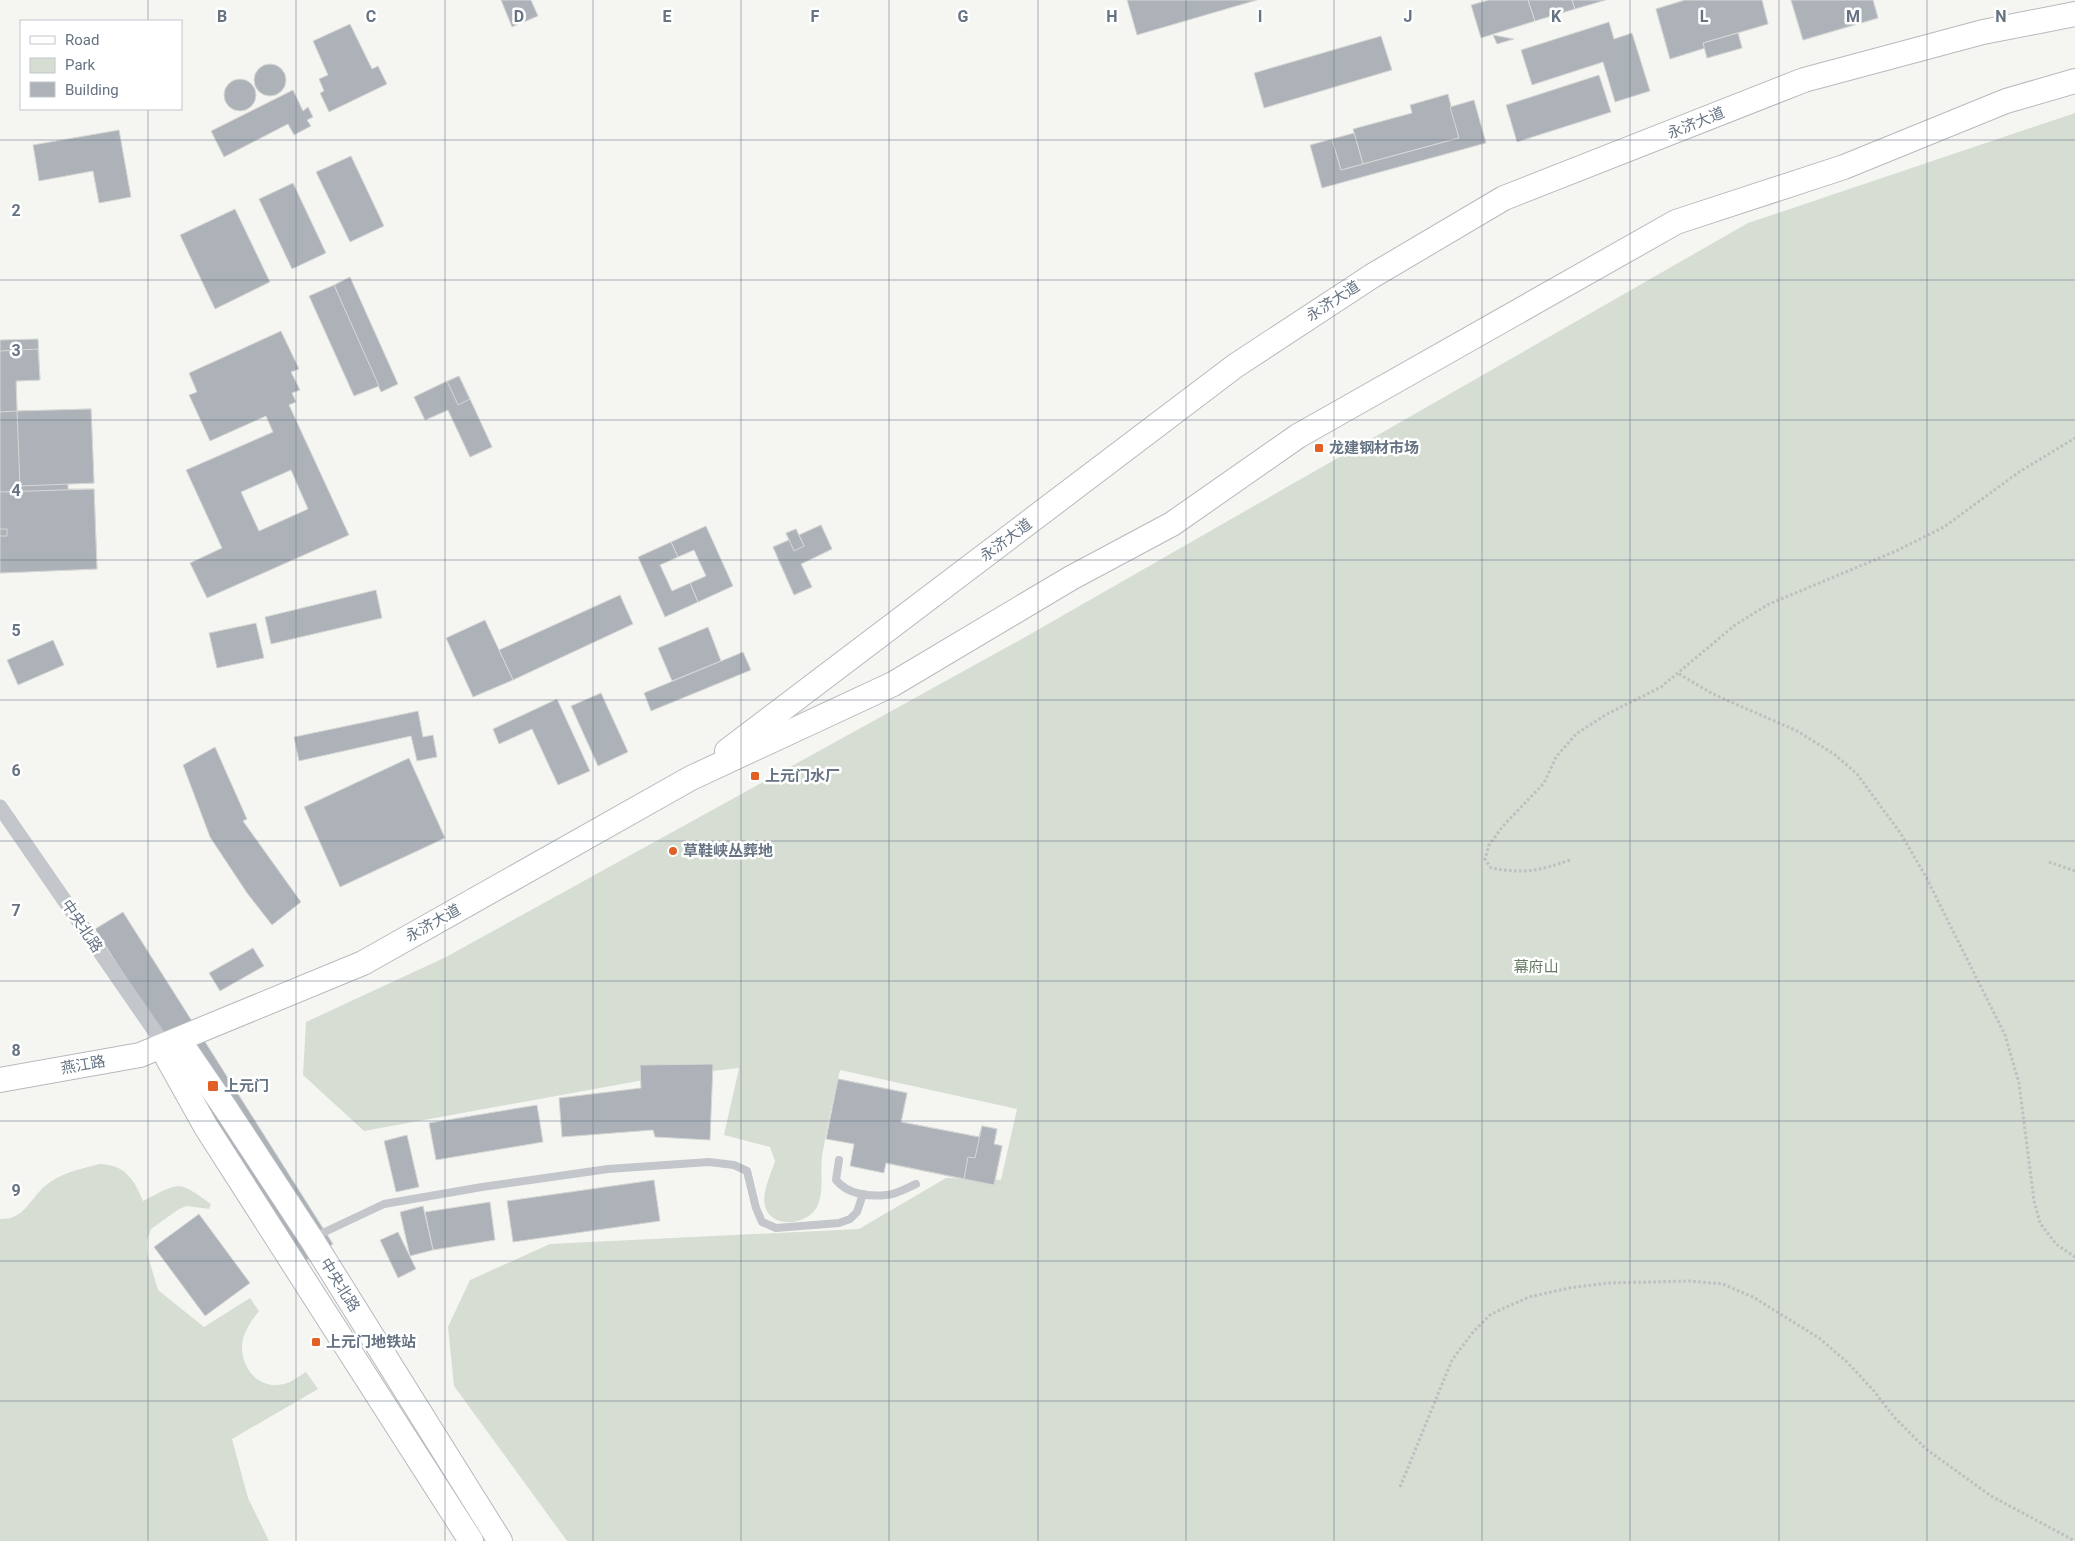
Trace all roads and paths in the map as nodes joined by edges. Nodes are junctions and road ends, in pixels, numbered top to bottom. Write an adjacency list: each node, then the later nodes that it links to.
1 (2075, 14): 5 (main road, 永济大道)
2 (2075, 81): 5 (main road, 永济大道)
3 (2075, 438): 4 (path)
4 (1679, 674): 7 (path); 17 (path)
5 (691, 778): 10 (main road, 永济大道)
6 (0, 806): 10 (street, 中央北路)
7 (1570, 860)
8 (2049, 862): 9 (path)
9 (2075, 871)
10 (173, 1052): 11 (main road, 燕江路); 12 (main road); 16 (main road, 中央北路); 19 (main road, 中央北路)
11 (0, 1080)
12 (0, 1094)
13 (839, 1160): 15 (lane)
14 (916, 1184): 15 (lane)
15 (863, 1194): 16 (lane)
16 (311, 1239): 20 (main road, 中央北路)
17 (2075, 1257)
18 (1400, 1486): 21 (path)
19 (471, 1541)
20 (500, 1541)
21 (2075, 1541)

